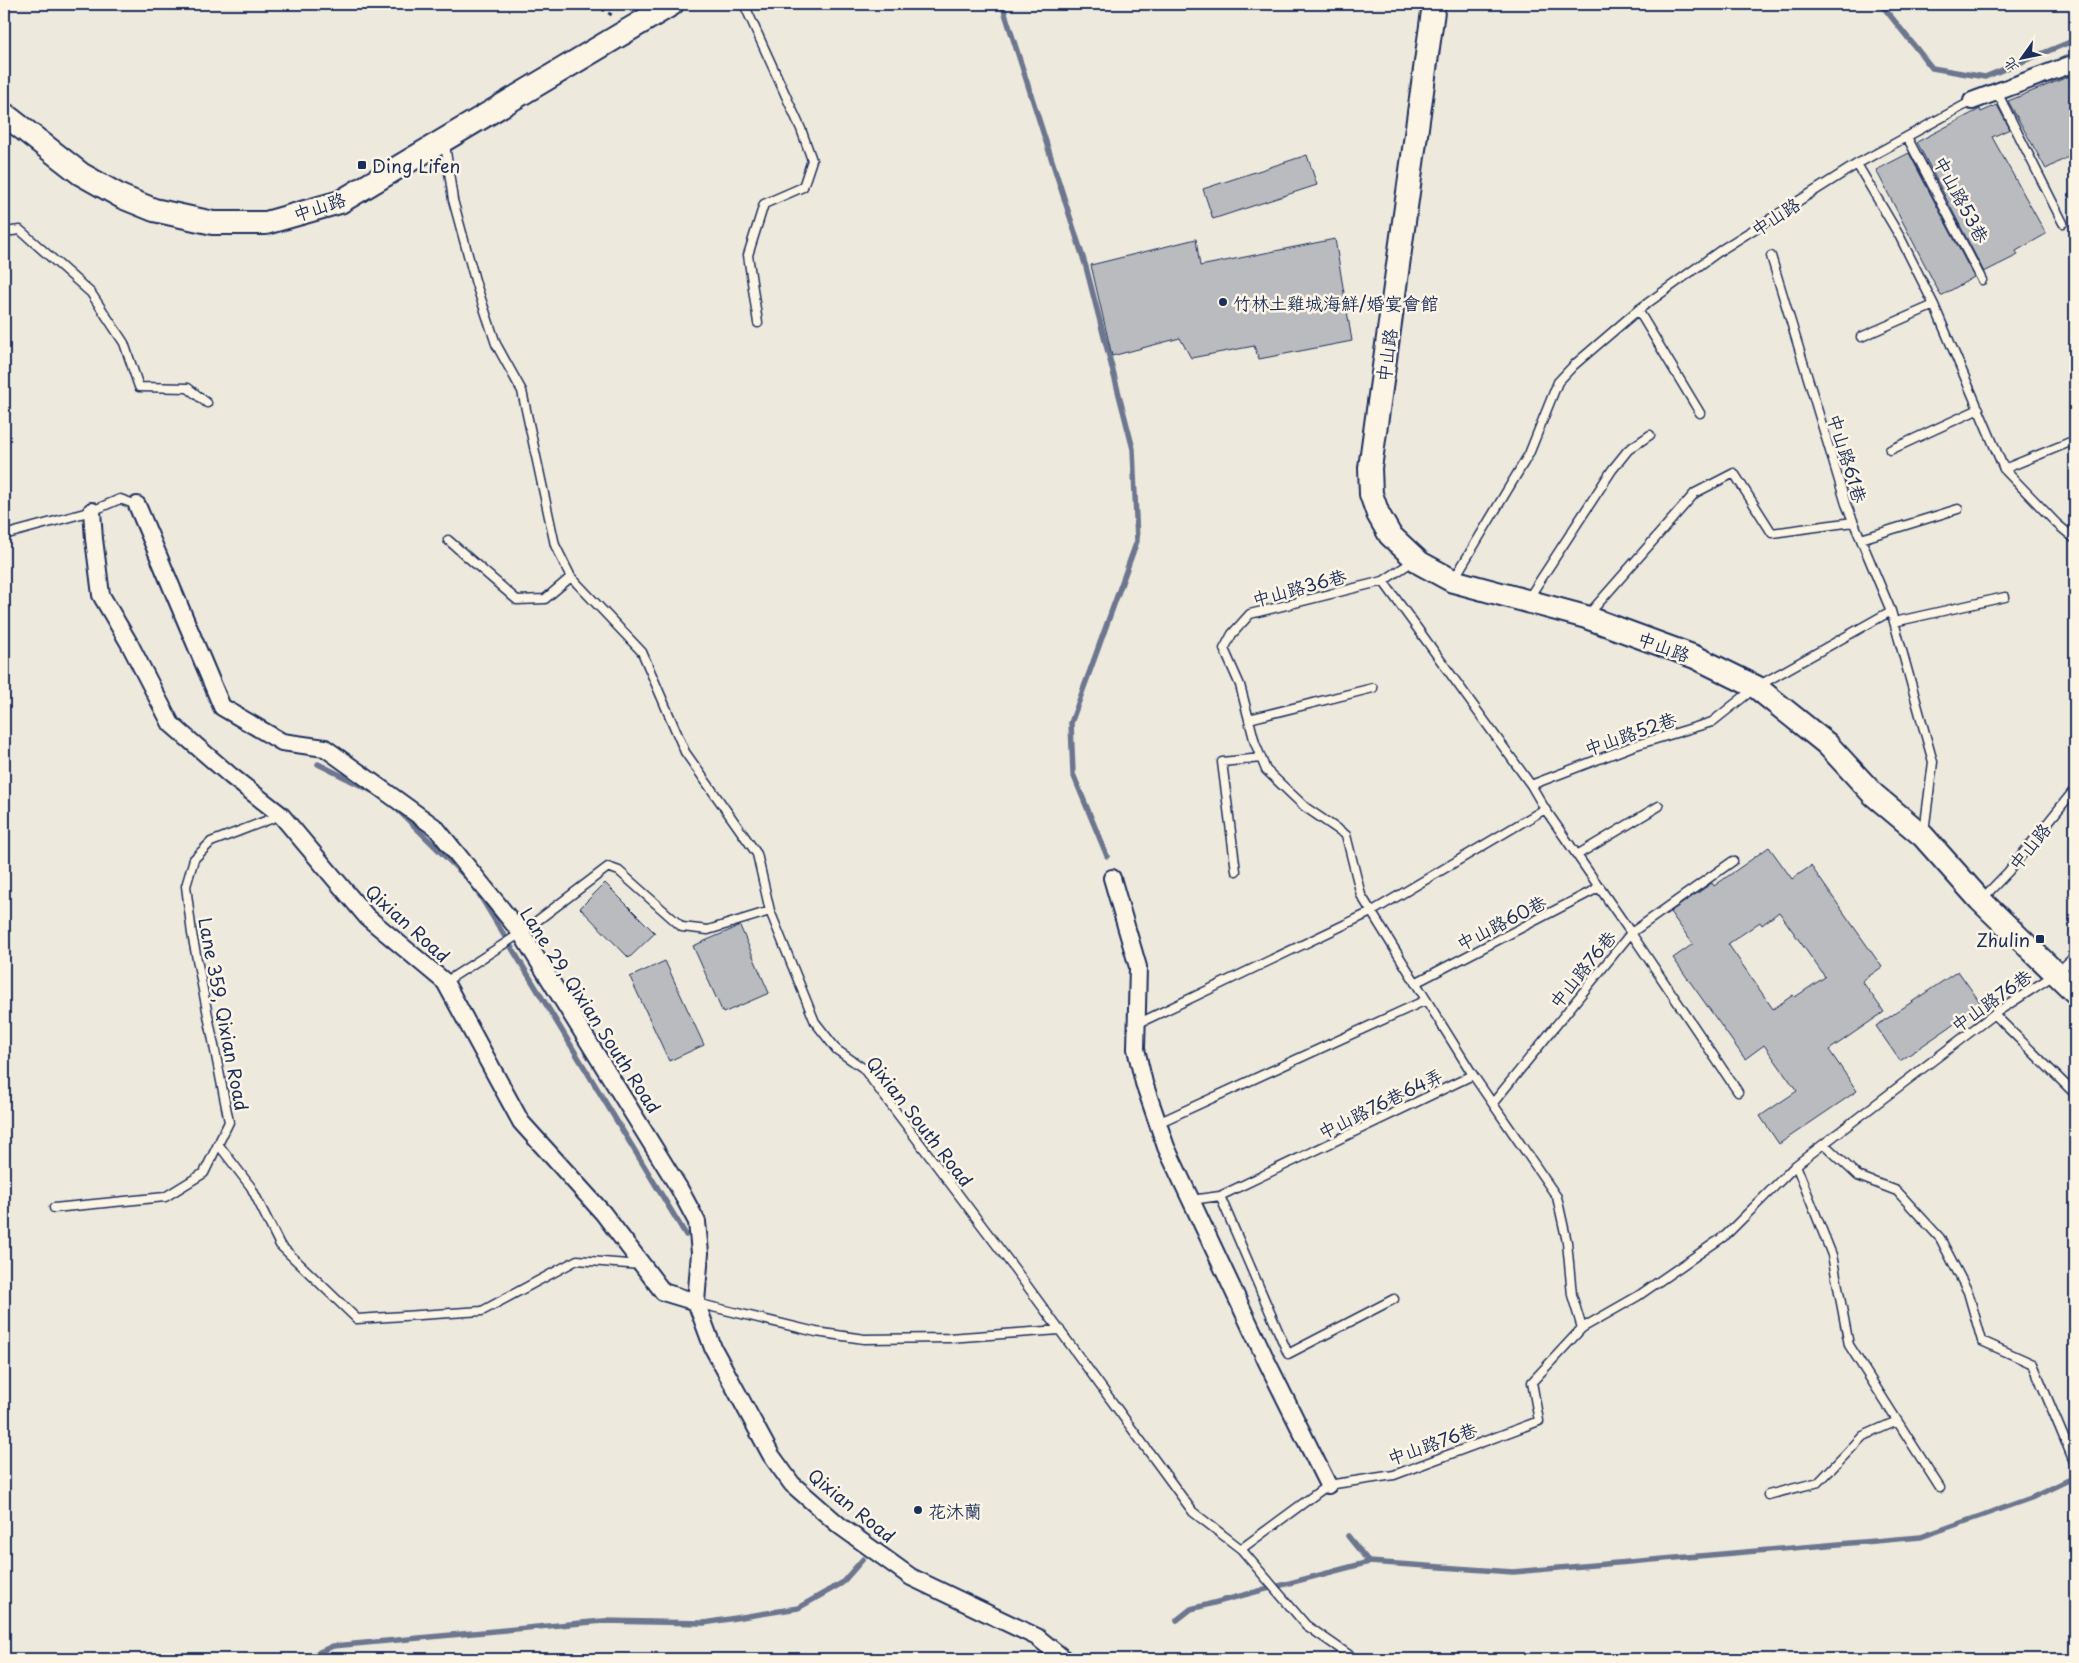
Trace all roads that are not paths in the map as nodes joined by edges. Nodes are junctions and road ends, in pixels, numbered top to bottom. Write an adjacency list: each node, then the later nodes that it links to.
1 (672, 4): 9 (street, 中山路)
2 (744, 4): 17 (lane)
3 (1434, 4): 34 (street, 中山路)
4 (2075, 63): 5 (street)
5 (1997, 92): 6 (street); 11 (lane)
6 (1972, 101): 8 (lane)
7 (4, 114): 9 (street, 中山路)
8 (1907, 137): 10 (lane); 14 (lane, 中山路53巷)
9 (444, 141): 35 (lane, Qixian South Road)
10 (1857, 164): 15 (lane); 16 (lane, 中山路)
11 (2063, 223)
12 (4, 232): 19 (lane)
13 (1771, 256): 29 (lane, 中山路61巷)
14 (1982, 280)
15 (1934, 305): 18 (lane); 20 (lane)
16 (1638, 310): 21 (lane); 37 (lane, 中山路)
17 (758, 323)
18 (1861, 337)
19 (207, 403)
20 (1980, 409): 24 (lane); 25 (lane)
21 (1700, 413)
22 (1650, 435): 39 (lane)
23 (2075, 440): 25 (lane)
24 (1890, 450)
25 (2004, 469): 32 (lane)
26 (137, 504): 28 (lane); 62 (street, Lane 29, Qixian South Road)
27 (1958, 509): 31 (lane)
28 (92, 511): 30 (lane); 51 (street, Qixian Road)
29 (1853, 522): 31 (lane); 41 (lane, 中山路61巷)
30 (4, 535)
31 (1861, 539): 40 (lane)
32 (2075, 539)
33 (448, 540): 35 (lane)
34 (1416, 559): 36 (lane, 中山路36巷); 37 (street, 中山路)
35 (571, 577): 60 (lane, Qixian South Road)
36 (1383, 581): 45 (lane, 中山路36巷); 47 (lane)
37 (1453, 581): 39 (street, 中山路)
38 (2005, 597): 42 (lane)
39 (1527, 601): 41 (street, 中山路)
40 (1891, 611): 42 (lane); 43 (lane)
41 (1586, 617): 43 (street, 中山路)
42 (1894, 622): 53 (lane)
43 (1756, 687): 47 (lane, 中山路52巷); 53 (street, 中山路)
44 (1373, 688): 45 (lane)
45 (1249, 720): 46 (lane, 中山路36巷)
46 (1261, 758): 52 (lane, 中山路36巷); 56 (lane)
47 (1531, 785): 50 (lane)
48 (2075, 789): 59 (lane, 中山路)
49 (1659, 806): 54 (lane)
50 (1545, 809): 54 (lane); 61 (lane)
51 (282, 815): 66 (street, Qixian Road); 77 (lane, Lane 359, Qixian Road)
52 (1346, 834): 61 (lane, 中山路76巷64弄)
53 (1923, 836): 59 (street, 中山路)
54 (1577, 855): 58 (lane)
55 (1733, 861): 63 (lane)
56 (1236, 871)
57 (1112, 878): 71 (street)
58 (1600, 887): 63 (lane); 67 (lane, 中山路60巷)
59 (1980, 900): 65 (street, 中山路)
60 (770, 911): 62 (lane); 87 (lane, Qixian South Road)
61 (1371, 912): 67 (lane, 中山路76巷64弄); 71 (lane)
62 (521, 933): 66 (lane); 85 (street, Lane 29, Qixian South Road)
63 (1631, 933): 73 (lane, 中山路76巷); 75 (lane, 中山路76巷)
64 (2075, 956): 65 (lane, 中山路76巷)
65 (2057, 973): 68 (street, 中山路); 70 (lane, 中山路76巷)
66 (444, 982): 83 (street, Qixian Road)
67 (1415, 983): 69 (lane, 中山路76巷64弄)
68 (2075, 992)
69 (1426, 1000): 72 (lane, 中山路76巷64弄); 76 (lane)
70 (1994, 1014): 74 (lane); 78 (lane, 中山路76巷)
71 (1137, 1024): 76 (street)
72 (1473, 1075): 75 (lane); 80 (lane, 中山路76巷64弄)
73 (1738, 1092)
74 (2075, 1094)
75 (1493, 1103): 86 (lane)
76 (1157, 1124): 81 (street)
77 (218, 1144): 82 (lane, Lane 359, Qixian Road); 83 (lane)
78 (1824, 1144): 79 (lane, 中山路76巷); 89 (lane)
79 (1796, 1165): 86 (lane, 中山路76巷); 88 (lane)
80 (1220, 1196): 81 (lane, 中山路76巷64弄); 84 (lane)
81 (1191, 1200): 90 (street)
82 (54, 1208)
83 (643, 1265): 85 (street, Qixian Road)
84 (1394, 1298)
85 (696, 1302): 87 (lane, Qixian Road); 94 (street, Qixian Road)
86 (1582, 1328): 90 (lane, 中山路76巷)
87 (1060, 1330): 93 (lane, Qixian South Road)
88 (1897, 1421): 91 (lane); 92 (lane)
89 (2075, 1464)
90 (1328, 1485): 93 (lane, 中山路76巷)
91 (1940, 1488)
92 (1768, 1495)
93 (1241, 1549): 95 (lane, Qixian South Road)
94 (1064, 1659)
95 (1355, 1659)

